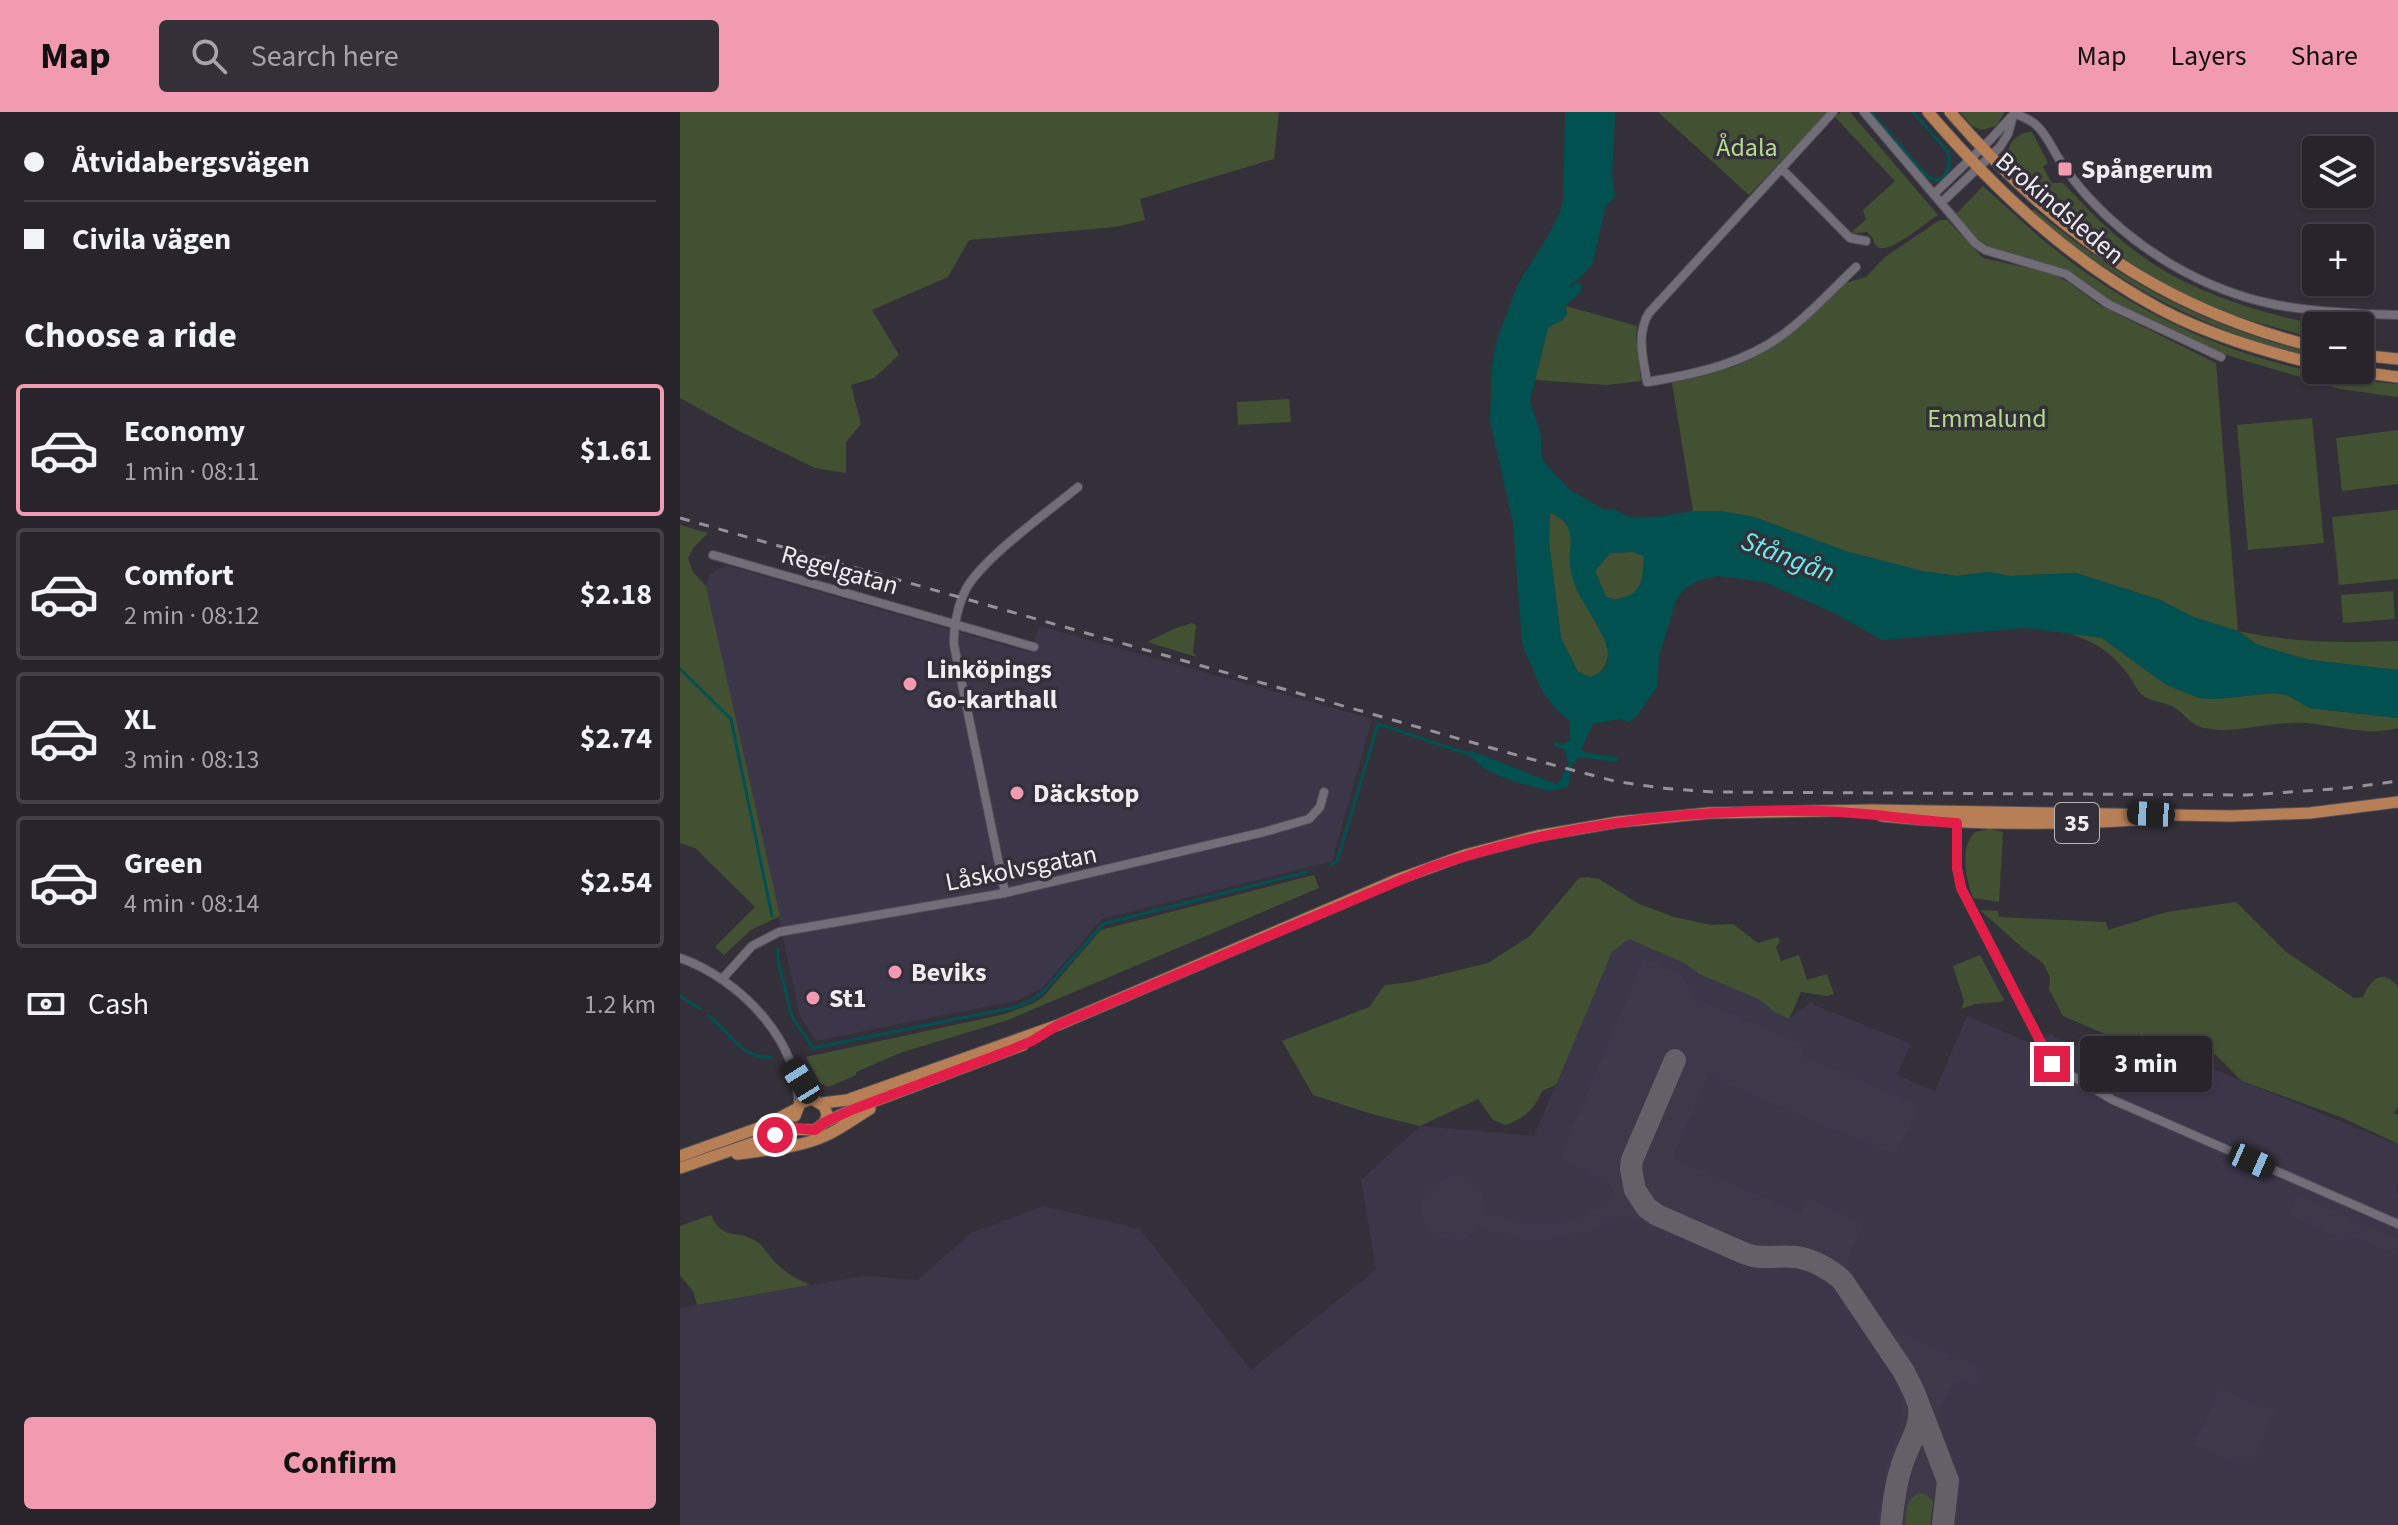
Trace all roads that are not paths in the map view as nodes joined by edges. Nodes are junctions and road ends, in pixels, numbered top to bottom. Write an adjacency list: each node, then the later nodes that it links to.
1 (1833, 112): 10 (street)
2 (1864, 112): 11 (street)
3 (1928, 112): 9 (main road, Brokindsleden)
4 (1950, 112): 7 (main road, Brokindsleden)
5 (2014, 112): 6 (street); 8 (street); 15 (street)
6 (2000, 128): 7 (street); 8 (street)
7 (1968, 133): 8 (main road, Brokindsleden)
8 (1986, 152): 9 (street); 16 (main road, Brokindsleden)
9 (1973, 164): 11 (street); 12 (street); 20 (main road, Brokindsleden)
10 (1781, 168): 13 (street); 14 (street)
11 (1934, 194): 12 (street)
12 (1941, 203): 18 (street)
13 (1866, 241)
14 (1856, 267)
15 (2398, 315)
16 (2302, 344)
17 (2374, 356): 19 (main road)
18 (2221, 357)
19 (2398, 359)
20 (2302, 361)
21 (2374, 374): 22 (main road)
22 (2398, 377)
23 (1078, 487): 25 (street)
24 (713, 555): 25 (street, Regelgatan)
25 (956, 624): 26 (street, Regelgatan); 30 (street)
26 (1034, 647)
27 (1324, 792): 30 (street, Låskolvsgatan)
28 (2398, 802): 29 (main road, 35)
29 (1957, 817): 33 (main road, 35); 43 (street)
30 (1005, 893): 32 (street, Låskolvsgatan)
31 (680, 958): 32 (street)
32 (723, 978): 34 (street)
33 (1058, 1025): 35 (main road, 35); 36 (main road, 35)
34 (789, 1063): 36 (street); 37 (street)
35 (898, 1094): 38 (main road, 35); 41 (main road, 35)
36 (820, 1102): 37 (main road, 35); 38 (main road)
37 (797, 1107): 39 (main road); 40 (main road, 35)
38 (825, 1122): 39 (main road, 35)
39 (803, 1129): 41 (main road, 35)
40 (680, 1156)
41 (713, 1157): 42 (main road, 35)
42 (680, 1168)
43 (2398, 1224)

